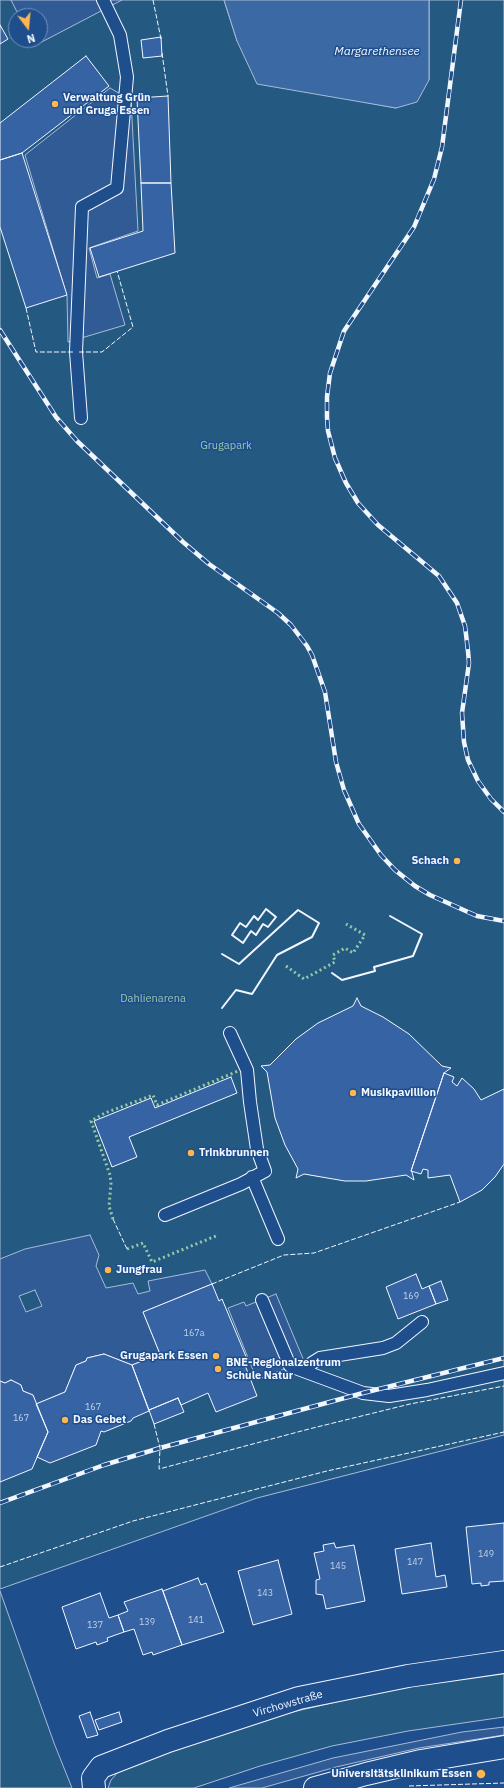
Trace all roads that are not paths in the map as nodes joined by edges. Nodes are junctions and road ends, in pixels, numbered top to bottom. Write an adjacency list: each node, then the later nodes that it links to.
1 (103, 0): 2 (lane)
2 (81, 418)
3 (230, 1033): 4 (lane)
4 (252, 1177): 5 (lane); 6 (lane)
5 (165, 1215)
6 (278, 1239)
7 (262, 1300): 9 (lane)
8 (422, 1322): 9 (lane)
9 (304, 1371): 10 (lane)
10 (504, 1373)
11 (504, 1662): 13 (street, Virchowstraße)
12 (504, 1747): 14 (street)
13 (94, 1788)
14 (315, 1788)

